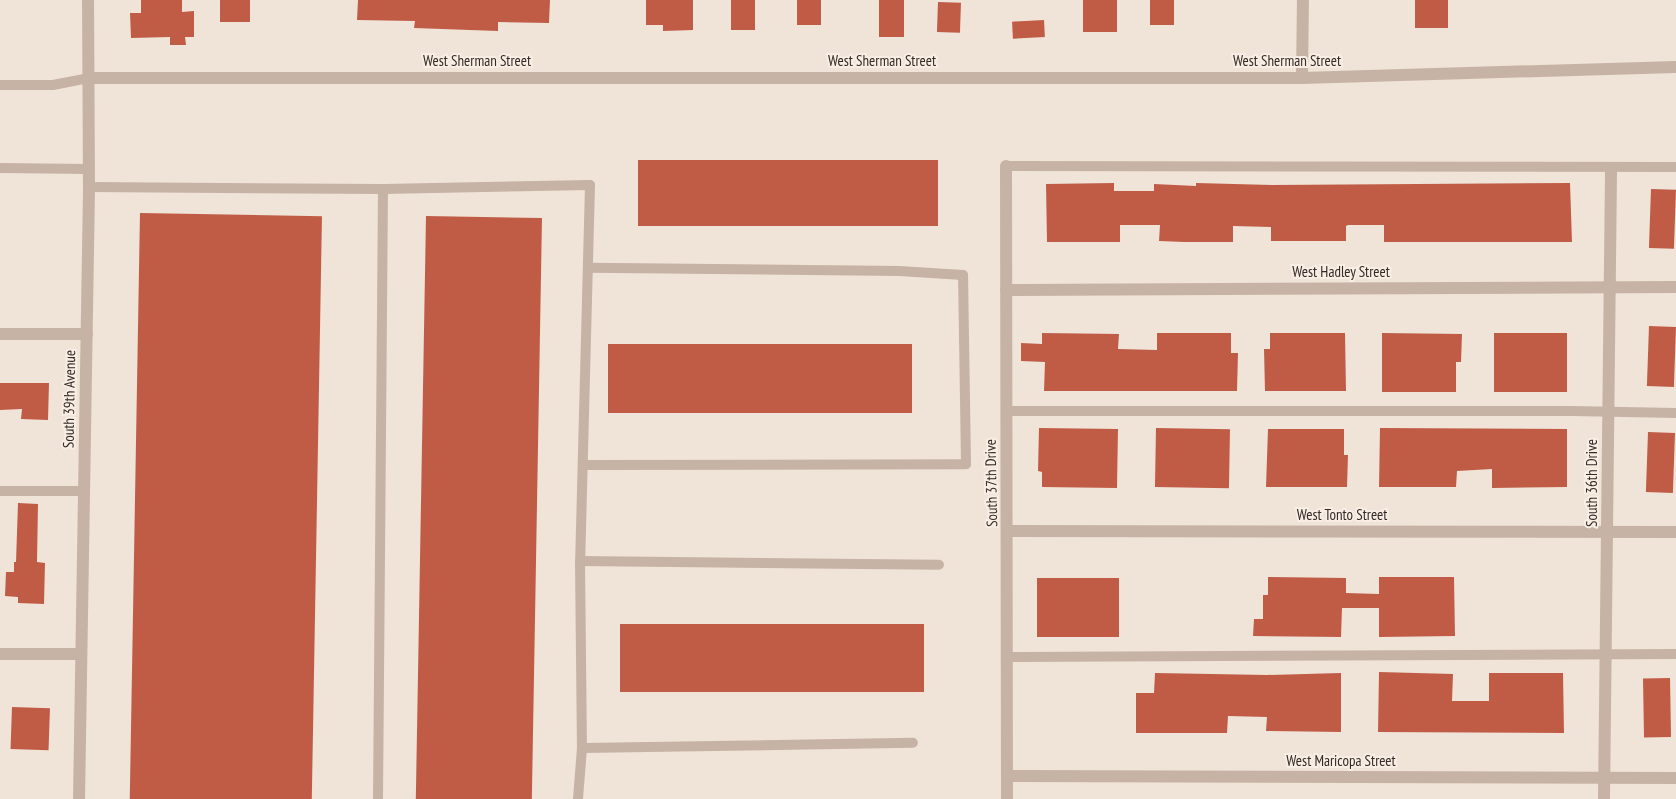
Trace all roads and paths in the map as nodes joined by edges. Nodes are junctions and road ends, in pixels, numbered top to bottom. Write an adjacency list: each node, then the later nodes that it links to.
1 (88, 0): 4 (street, South 39th Avenue)
2 (1303, 0): 5 (street)
3 (1676, 67): 5 (street, West Sherman Street)
4 (88, 78): 5 (street, West Sherman Street); 6 (lane); 11 (street, South 39th Avenue)
5 (1302, 78)
6 (0, 85)
7 (1006, 166): 10 (lane); 17 (street, South 37th Drive)
8 (1676, 167): 10 (lane)
9 (0, 168): 11 (lane)
10 (1611, 168): 15 (street, South 36th Drive)
11 (89, 169): 12 (street, South 39th Avenue)
12 (89, 187): 13 (lane); 19 (street, South 39th Avenue)
13 (383, 189): 14 (lane); 42 (lane)
14 (588, 268): 23 (lane); 23 (lane)
15 (1610, 287): 16 (street, West Hadley Street); 17 (street, West Hadley Street); 21 (street, South 36th Drive)
16 (1676, 287)
17 (1006, 290): 20 (street, South 37th Drive)
18 (0, 334): 19 (street)
19 (87, 334): 25 (street, South 39th Avenue)
20 (1006, 411): 21 (lane); 26 (street, South 37th Drive)
21 (1608, 413): 22 (lane); 27 (street, South 36th Drive)
22 (1676, 413)
23 (583, 465): 29 (lane)
24 (0, 491): 25 (lane)
25 (84, 491): 32 (street, South 39th Avenue)
26 (1008, 530): 27 (street, West Tonto Street); 35 (street, South 37th Drive)
27 (1608, 532): 28 (street, West Tonto Street); 33 (street, South 36th Drive)
28 (1676, 532)
29 (580, 561): 30 (lane); 37 (lane)
30 (939, 565)
31 (0, 654): 32 (street)
32 (80, 654): 41 (street, South 39th Avenue)
33 (1606, 654): 34 (lane); 35 (lane); 39 (street, South 36th Drive)
34 (1676, 654)
35 (1006, 657): 38 (street, South 37th Drive)
36 (913, 743): 37 (lane)
37 (582, 748): 43 (lane)
38 (1007, 776): 39 (street, West Maricopa Street); 44 (street, South 37th Drive)
39 (1604, 778): 40 (street, West Maricopa Street); 45 (street, South 36th Drive)
40 (1676, 778)
41 (79, 799)
42 (378, 799)
43 (578, 799)
44 (1007, 799)
45 (1604, 799)

